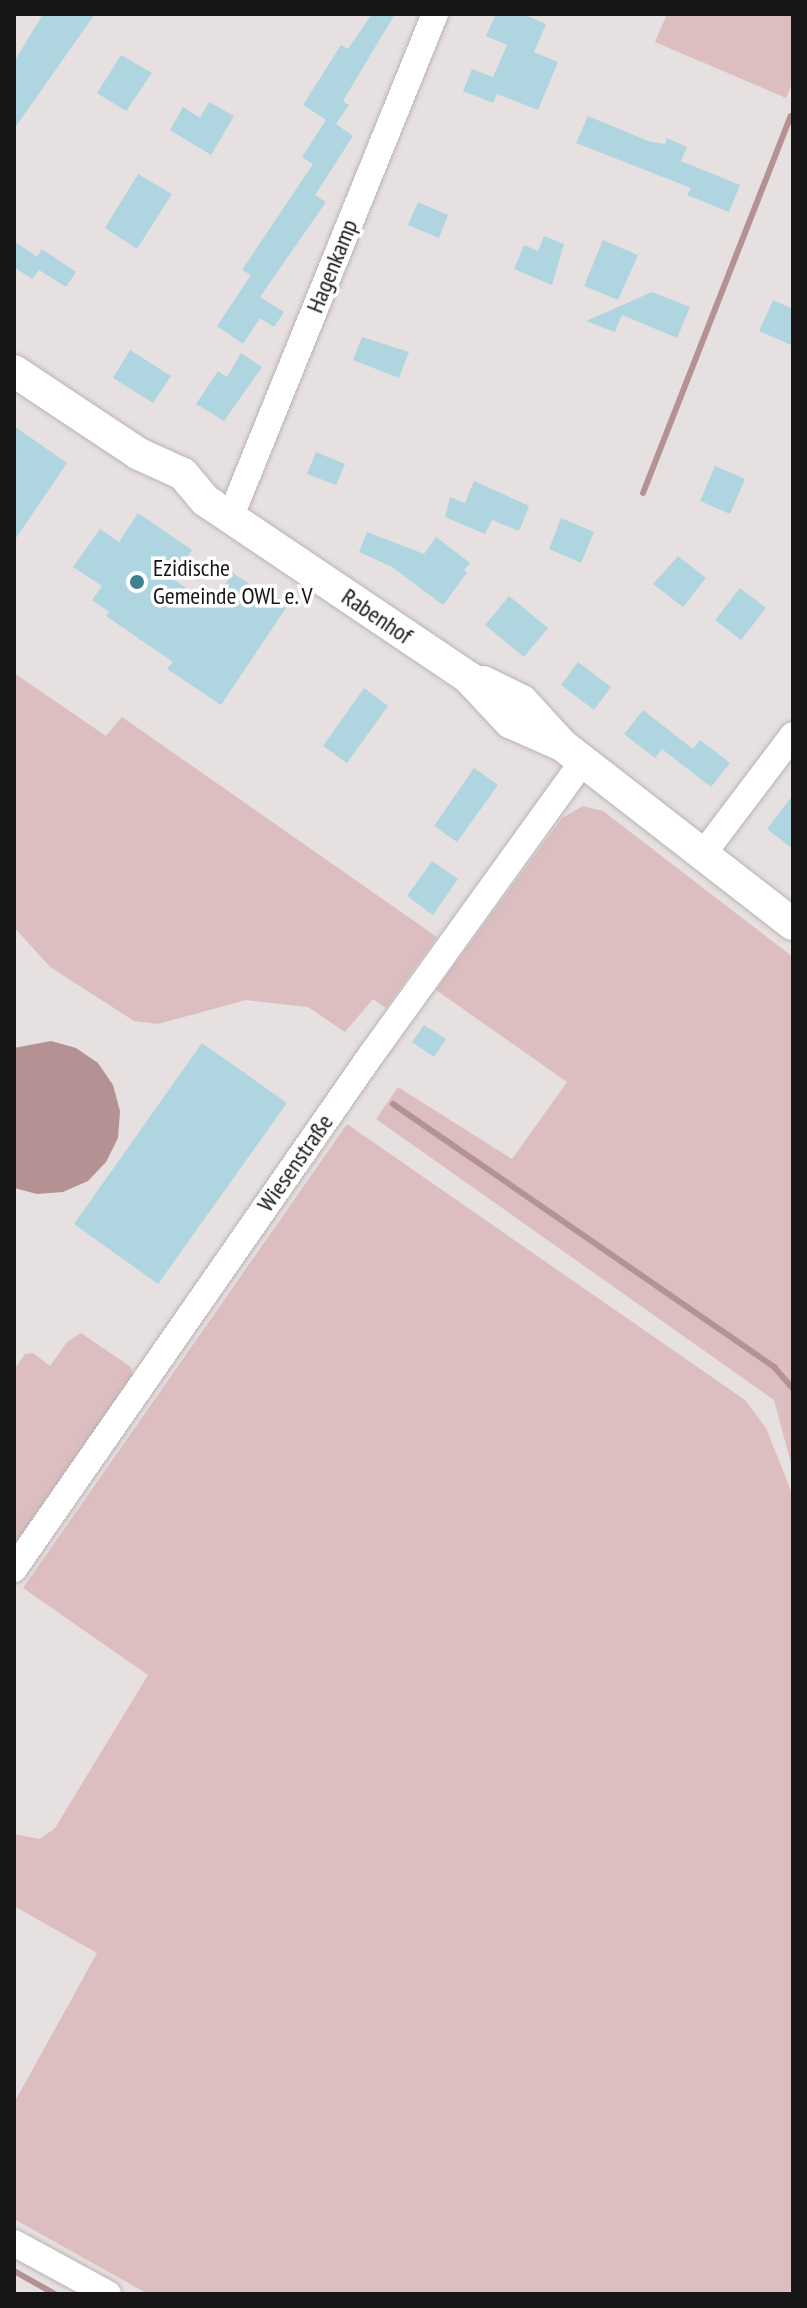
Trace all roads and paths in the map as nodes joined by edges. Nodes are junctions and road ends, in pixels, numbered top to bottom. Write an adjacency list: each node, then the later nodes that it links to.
1 (435, 14): 3 (street, Hagenkamp)
2 (14, 371): 3 (street, Rabenhof)
3 (218, 510): 5 (street, Rabenhof)
4 (793, 735): 6 (street)
5 (573, 753): 6 (street, Rabenhof); 8 (street, Wiesenstraße)
6 (703, 854): 7 (street, Rabenhof)
7 (793, 924)
8 (14, 1569)
9 (14, 2243): 10 (street)
10 (108, 2294)

